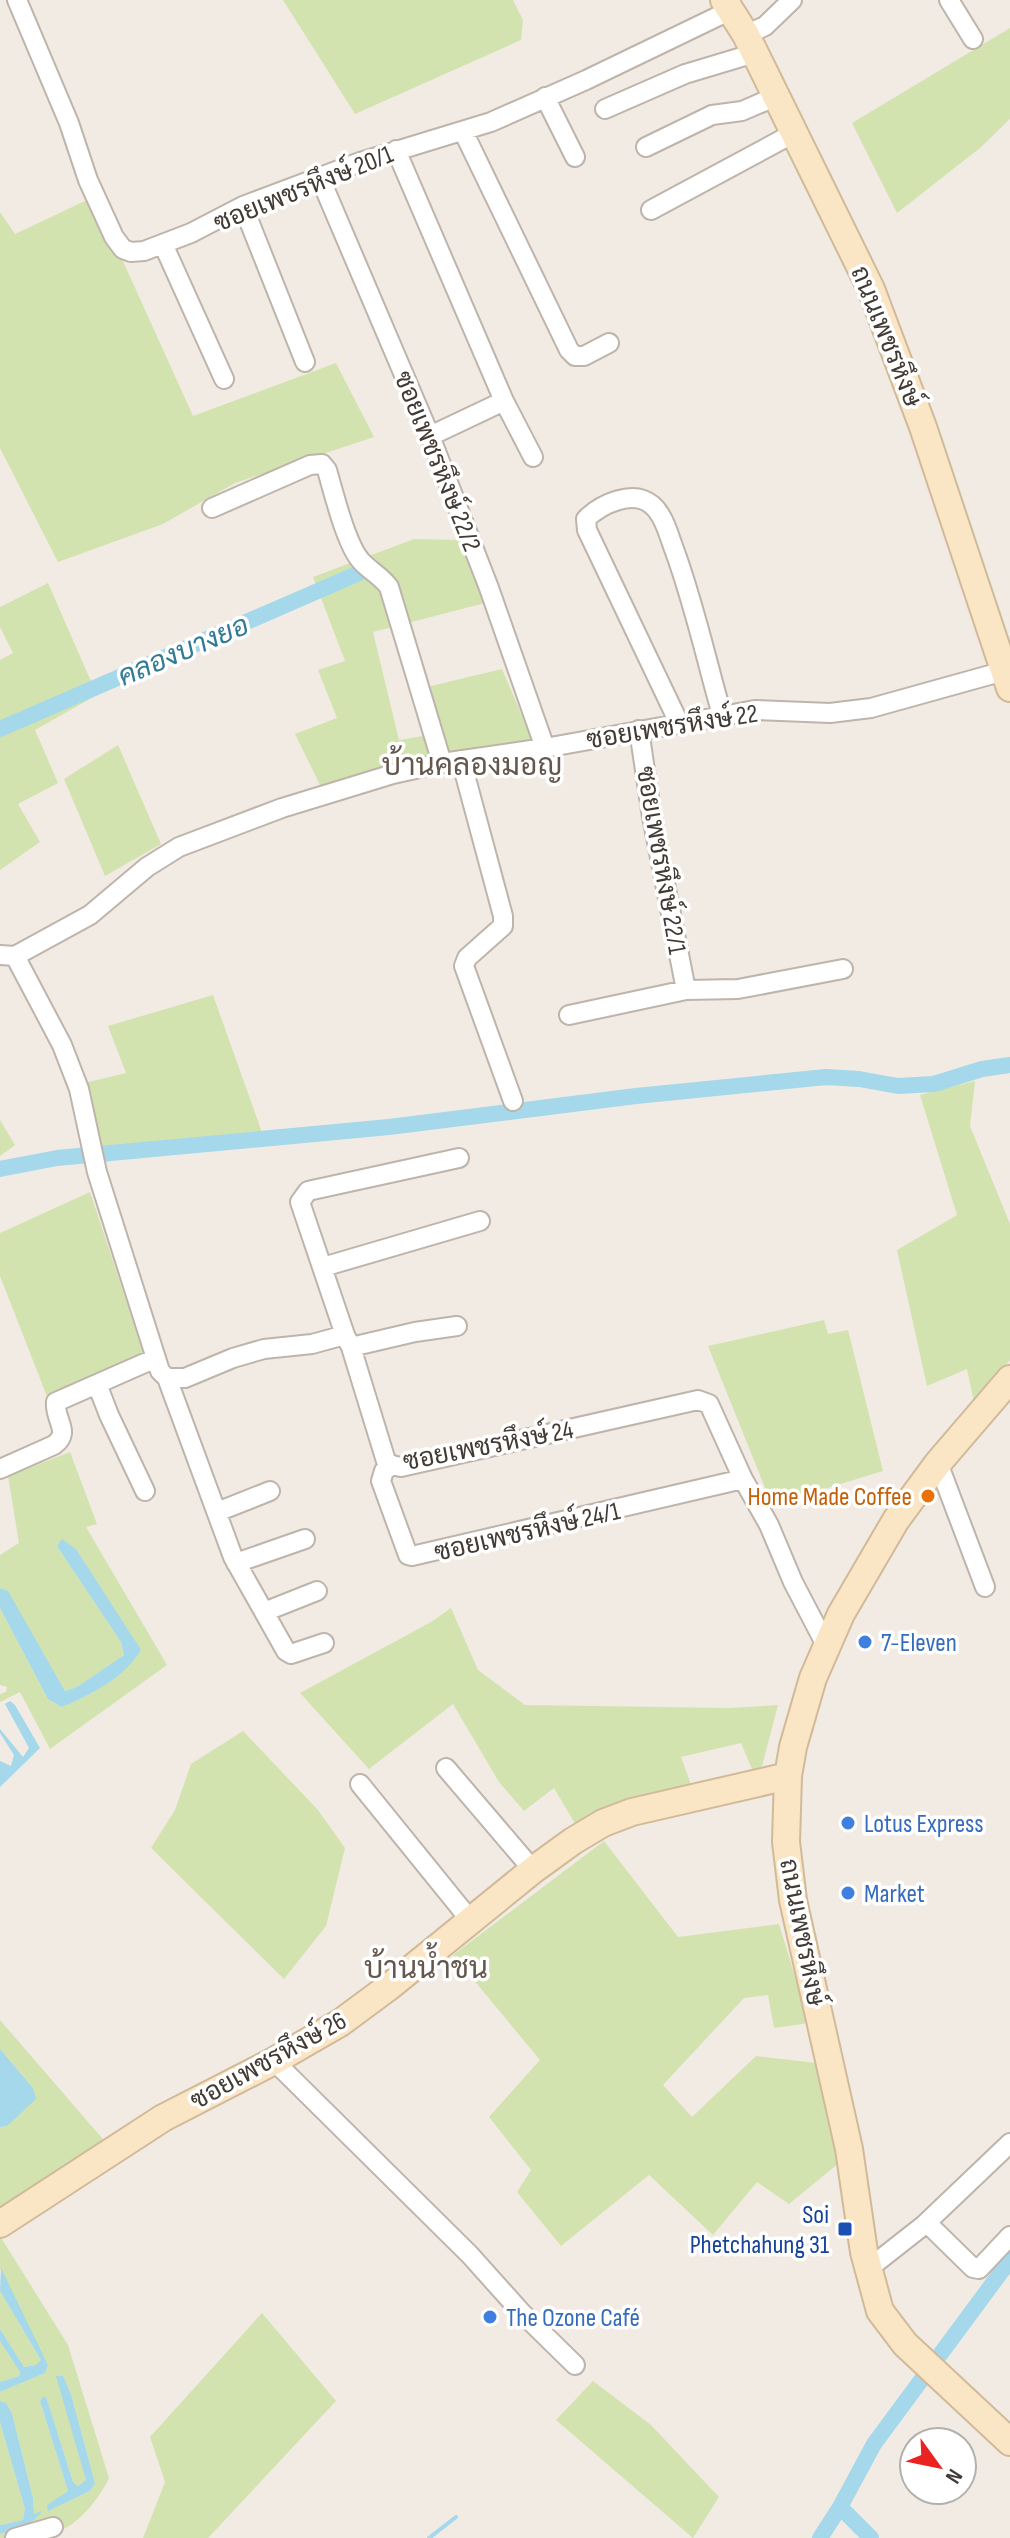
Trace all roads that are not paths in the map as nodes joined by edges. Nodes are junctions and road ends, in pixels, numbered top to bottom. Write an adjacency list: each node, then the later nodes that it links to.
1 (17, 0): 18 (street, ซอยเพชรหึงษ์ 20/1)
2 (792, 0): 6 (street)
3 (949, 0): 5 (street)
4 (727, 5): 6 (main road, ถนนเพชรหึงษ์); 8 (street, ซอยเพชรหึงษ์ 20/1)
5 (973, 39)
6 (751, 44): 7 (main road, ถนนเพชรหึงษ์); 9 (street)
7 (777, 96): 11 (main road, ถนนเพชรหึงษ์); 12 (street)
8 (545, 97): 10 (street, ซอยเพชรหึงษ์ 20/1); 14 (street)
9 (605, 109)
10 (463, 131): 13 (street, ซอยเพชรหึงษ์ 20/1); 19 (street)
11 (794, 133): 17 (street); 26 (main road, ถนนเพชรหึงษ์)
12 (646, 147)
13 (396, 150): 15 (street, ซอยเพชรหึงษ์ 20/1); 22 (street)
14 (575, 157)
15 (320, 178): 16 (street, ซอยเพชรหึงษ์ 20/1); 23 (street, ซอยเพชรหึงษ์ 22/2)
16 (243, 206): 18 (street, ซอยเพชรหึงษ์ 20/1); 20 (street)
17 (651, 210)
18 (163, 244): 21 (street)
19 (609, 343)
20 (305, 362)
21 (224, 379)
22 (504, 401): 23 (street); 24 (street)
23 (430, 436): 30 (street, ซอยเพชรหึงษ์ 22/2)
24 (533, 457)
25 (212, 508): 32 (street)
26 (1007, 679): 27 (street, ซอยเพชรหึงษ์ 22)
27 (722, 715): 28 (street, ซอยเพชรหึงษ์ 22); 28 (street)
28 (679, 723): 29 (street, ซอยเพชรหึงษ์ 22)
29 (639, 730): 30 (street, ซอยเพชรหึงษ์ 22); 35 (street, ซอยเพชรหึงษ์ 22/1)
30 (545, 748): 31 (street, ซอยเพชรหึงษ์ 22)
31 (461, 760): 32 (street, ซอยเพชรหึงษ์ 22); 37 (street)
32 (442, 763): 33 (street, ซอยเพชรหึงษ์ 22)
33 (8, 956): 43 (street)
34 (843, 969): 35 (street, ซอยเพชรหึงษ์ 22/1)
35 (686, 990): 36 (street, ซอยเพชรหึงษ์ 22/1)
36 (569, 1015)
37 (513, 1101)
38 (459, 1158): 40 (street, ซอยเพชรหึงษ์ 24)
39 (480, 1221): 40 (street)
40 (323, 1267): 42 (street, ซอยเพชรหึงษ์ 24)
41 (457, 1326): 42 (street)
42 (348, 1341): 44 (street); 48 (street, ซอยเพชรหึงษ์ 24)
43 (156, 1358): 44 (street); 46 (street)
44 (167, 1378): 53 (street)
45 (1010, 1379): 47 (main road, ถนนเพชรหึงษ์)
46 (97, 1384): 49 (street); 51 (street)
47 (938, 1463): 56 (street); 60 (main road, ถนนเพชรหึงษ์)
48 (392, 1465): 50 (street, ซอยเพชรหึงษ์ 24); 50 (street, ซอยเพชรหึงษ์ 24/1)
49 (0, 1469)
50 (743, 1479): 60 (street, ซอยเพชรหึงษ์ 24)
51 (145, 1491)
52 (270, 1491): 53 (street)
53 (217, 1512): 55 (street)
54 (305, 1539): 55 (street)
55 (236, 1563): 58 (street)
56 (985, 1587)
57 (317, 1591): 58 (street)
58 (264, 1612): 59 (street)
59 (324, 1643)
60 (827, 1647): 62 (main road, ถนนเพชรหึงษ์)
61 (446, 1768): 64 (street)
62 (788, 1776): 64 (main road, ซอยเพชรหึงษ์ 26); 71 (main road, ถนนเพชรหึงษ์)
63 (360, 1784): 65 (street)
64 (533, 1870): 65 (main road, ซอยเพชรหึงษ์ 26)
65 (471, 1921): 66 (main road, ซอยเพชรหึงษ์ 26)
66 (274, 2061): 69 (main road, ซอยเพชรหึงษ์ 26); 72 (street)
67 (1010, 2143): 68 (street)
68 (927, 2223): 70 (street); 71 (street)
69 (0, 2224)
70 (1010, 2236)
71 (868, 2269): 73 (main road, ถนนเพชรหึงษ์)
72 (575, 2365)
73 (1010, 2442)
74 (53, 2527): 75 (street)
75 (27, 2536)

